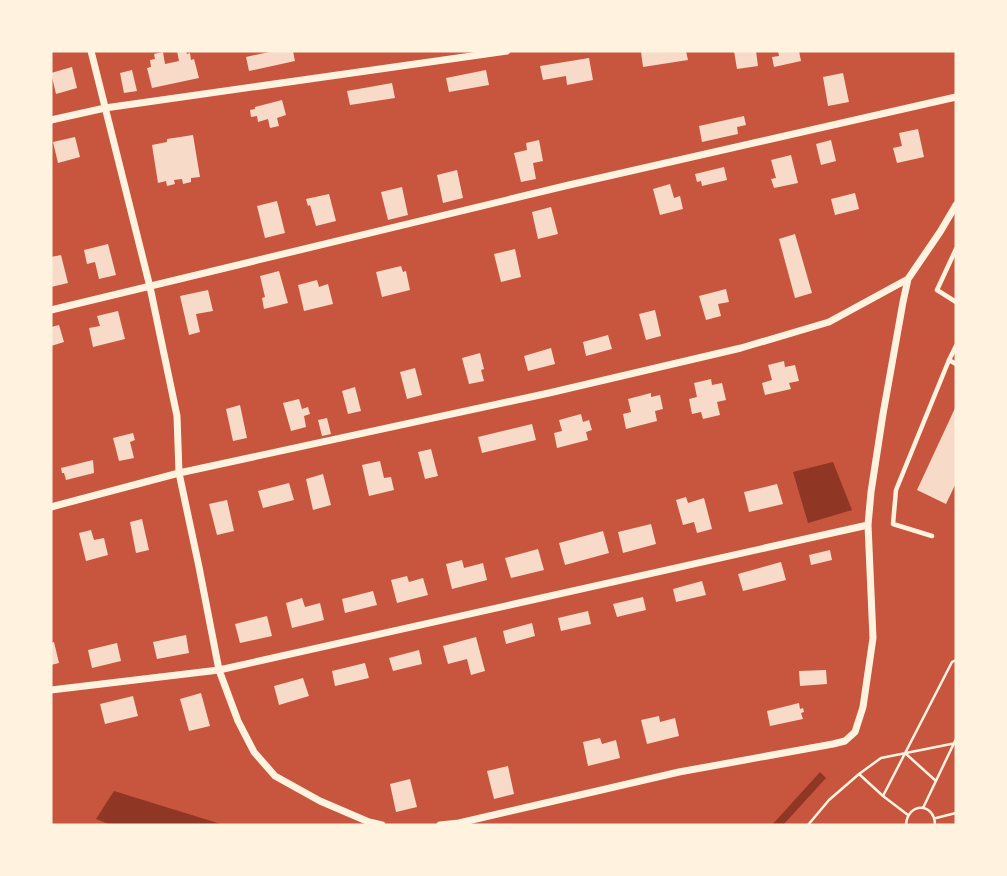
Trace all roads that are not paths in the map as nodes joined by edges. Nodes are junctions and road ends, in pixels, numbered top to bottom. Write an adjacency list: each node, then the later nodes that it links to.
1 (91, 51): 4 (street)
2 (507, 51): 4 (street)
3 (956, 97): 9 (street)
4 (105, 108): 5 (street); 9 (street)
5 (51, 120)
6 (956, 205): 8 (street)
7 (956, 249): 10 (lane)
8 (908, 279): 15 (street); 17 (street)
9 (149, 287): 11 (street); 15 (street)
10 (956, 302)
11 (51, 310)
12 (956, 346): 13 (lane)
13 (949, 360): 14 (lane); 18 (lane)
14 (956, 364)
15 (179, 473): 16 (street); 19 (street)
16 (51, 507)
17 (868, 525): 19 (street); 22 (street)
18 (932, 536)
19 (219, 670): 20 (street); 21 (street)
20 (51, 690)
21 (382, 825)
22 (440, 825)

